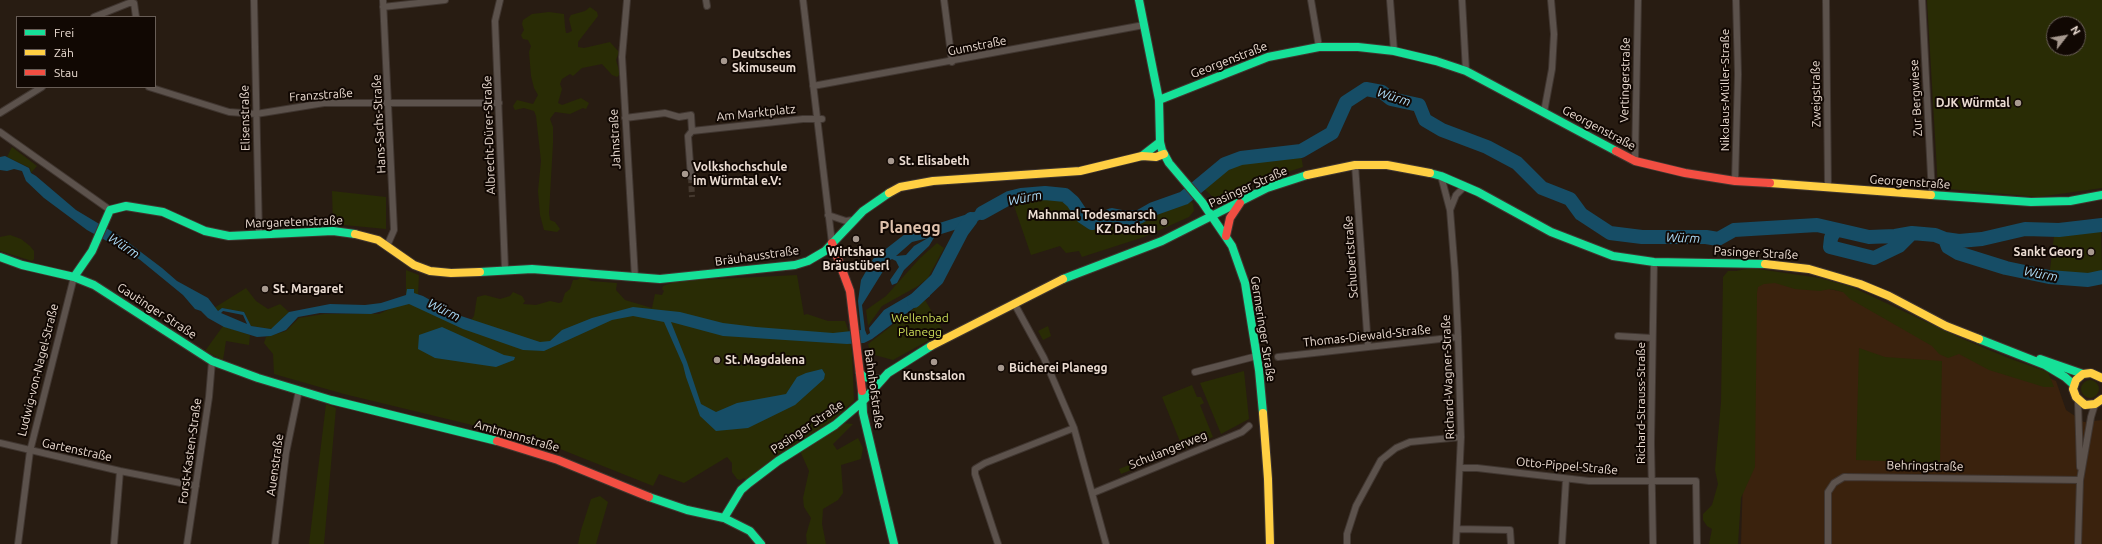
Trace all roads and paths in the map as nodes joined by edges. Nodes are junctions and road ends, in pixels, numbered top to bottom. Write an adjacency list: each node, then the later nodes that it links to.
1 (254, 0): 33 (street, Elisenstraße)
2 (383, 0): 17 (street, Hans-Sachs-Straße)
3 (445, 0): 17 (street)
4 (500, 0): 30 (street, Albrecht-Dürer-Straße)
5 (627, 0): 34 (street, Jahnstraße)
6 (803, 0): 25 (street, Bahnhofstraße)
7 (944, 0): 23 (street)
8 (1140, 0): 20 (main road, Germeringer Straße)
9 (1311, 0): 21 (street)
10 (1390, 0): 22 (street)
11 (1462, 0): 24 (street)
12 (1551, 0): 31 (street)
13 (1638, 0): 41 (street, Vertingerstraße)
14 (1736, 0): 45 (street, Nikolaus-Müller-Straße)
15 (1826, 0): 47 (street, Zweigstraße)
16 (1922, 0): 48 (street, Zur Bergwiese)
17 (383, 7): 29 (street, Hans-Sachs-Straße)
18 (96, 16): 19 (street)
19 (136, 16)
20 (1144, 24): 23 (street, Gumstraße); 28 (main road, Germeringer Straße)
21 (1319, 46): 22 (main road, Georgenstraße); 28 (main road, Georgenstraße)
22 (1394, 52): 24 (main road, Georgenstraße)
23 (952, 62): 25 (street, Gumstraße)
24 (1466, 72): 31 (main road, Georgenstraße)
25 (813, 86): 35 (street, Bahnhofstraße)
26 (40, 88): 32 (street)
27 (151, 88): 33 (street, Franzstraße)
28 (1159, 100): 38 (main road, Germeringer Straße)
29 (388, 103): 30 (street, Franzstraße); 33 (street, Franzstraße); 59 (street, Hans-Sachs-Straße)
30 (499, 103): 62 (street, Albrecht-Dürer-Straße)
31 (1544, 112): 41 (main road, Georgenstraße)
32 (0, 113)
33 (256, 114): 56 (street, Elisenstraße)
34 (625, 118): 36 (street); 64 (street, Jahnstraße)
35 (819, 120): 36 (street, Am Marktplatz); 53 (street, Bahnhofstraße)
36 (692, 131): 44 (street)
37 (0, 132): 51 (street)
38 (1160, 142): 39 (main road, Germeringer Straße); 40 (main road, Bräuhausstraße)
39 (1164, 154): 40 (main road, Bräuhausstraße); 54 (main road, Germeringer Straße)
40 (1142, 156): 55 (main road, Bräuhausstraße)
41 (1635, 161): 45 (main road, Georgenstraße)
42 (1355, 165): 43 (main road, Pasinger Straße); 50 (main road, Pasinger Straße); 69 (street, Schubertstraße)
43 (1441, 176): 46 (main road, Pasinger Straße); 52 (street, Richard-Wagner-Straße)
44 (691, 177)
45 (1735, 181): 47 (main road, Georgenstraße)
46 (1465, 186): 52 (street); 61 (main road, Pasinger Straße)
47 (1828, 188): 48 (main road, Georgenstraße)
48 (1932, 195): 49 (main road, Georgenstraße)
49 (2102, 196)
50 (1242, 201): 54 (main road, Pasinger Straße); 57 (main road)
51 (110, 210): 56 (main road, Margaretenstraße); 63 (main road, Ludwig-von-Nagel-Straße)
52 (1450, 210): 67 (street, Richard-Wagner-Straße)
53 (828, 215): 55 (street); 58 (street, Bahnhofstraße)
54 (1212, 216): 57 (main road, Germeringer Straße); 65 (main road, Pasinger Straße)
55 (854, 220): 58 (main road, Bräuhausstraße)
56 (259, 235): 59 (main road, Margaretenstraße)
57 (1226, 236): 70 (main road, Germeringer Straße)
58 (832, 243): 64 (main road, Bräuhausstraße); 75 (main road, Bahnhofstraße)
59 (387, 246): 62 (main road, Margaretenstraße)
60 (0, 257): 63 (main road, Gautinger Straße)
61 (1654, 262): 68 (street, Richard-Strauss-Straße); 72 (main road, Pasinger Straße)
62 (505, 269): 64 (main road, Margaretenstraße)
63 (74, 277): 73 (main road, Gautinger Straße); 88 (street, Ludwig-von-Nagel-Straße)
64 (634, 278)
65 (1014, 303): 78 (main road, Pasinger Straße); 85 (street)
66 (1618, 336): 68 (street)
67 (1458, 337): 69 (street, Thomas-Diewald-Straße); 86 (street, Richard-Wagner-Straße)
68 (1652, 338): 93 (street, Richard-Strauss-Straße)
69 (1368, 347): 71 (street, Thomas-Diewald-Straße)
70 (1257, 356): 74 (street); 106 (main road, Germeringer Straße)
71 (1278, 357)
72 (2029, 357): 76 (main road, Pasinger Straße); 79 (main road, Pasinger Straße)
73 (212, 361): 80 (main road, Gautinger Straße); 94 (street, Forst-Kasten-Straße)
74 (1195, 372)
75 (860, 373): 78 (main road); 82 (main road, Bahnhofstraße)
76 (2083, 374): 77 (main road, Pasinger Straße); 79 (main road)
77 (2102, 378)
78 (881, 380): 82 (main road, Pasinger Straße)
79 (2074, 385): 81 (main road)
80 (299, 390): 96 (main road, Amtmannstraße); 101 (street, Auenstraße)
81 (2078, 401): 83 (main road); 91 (street)
82 (862, 402): 96 (main road, Pasinger Straße); 103 (main road, Bahnhofstraße)
83 (2099, 402): 91 (street)
84 (1249, 426): 95 (street, Schulangerweg)
85 (1074, 428): 95 (street); 104 (street)
86 (1461, 437): 89 (street, Richard-Wagner-Straße); 107 (street)
87 (0, 443): 88 (street, Gartenstraße)
88 (30, 451): 90 (street, Gartenstraße); 98 (street, Ludwig-von-Nagel-Straße)
89 (1460, 468): 92 (street, Otto-Pippel-Straße); 97 (street, Richard-Wagner-Straße)
90 (120, 471): 94 (street, Gartenstraße); 99 (street, Gartenstraße)
91 (2080, 477): 113 (street, Behringstraße); 114 (street)
92 (1566, 479): 93 (street, Otto-Pippel-Straße); 110 (street)
93 (1652, 482): 111 (street, Richard-Strauss-Straße); 112 (street, Otto-Pippel-Straße)
94 (196, 486): 100 (street, Forst-Kasten-Straße)
95 (1093, 493): 105 (street)
96 (724, 518): 102 (main road, Amtmannstraße)
97 (1458, 529): 108 (street, Richard-Wagner-Straße); 109 (street)
98 (18, 544)
99 (114, 544)
100 (187, 544)
101 (276, 544)
102 (761, 544)
103 (894, 544)
104 (998, 544)
105 (1106, 544)
106 (1270, 544)
107 (1347, 544)
108 (1456, 544)
109 (1511, 544)
110 (1562, 544)
111 (1653, 544)
112 (1697, 544)
113 (1828, 544)
114 (2078, 544)

